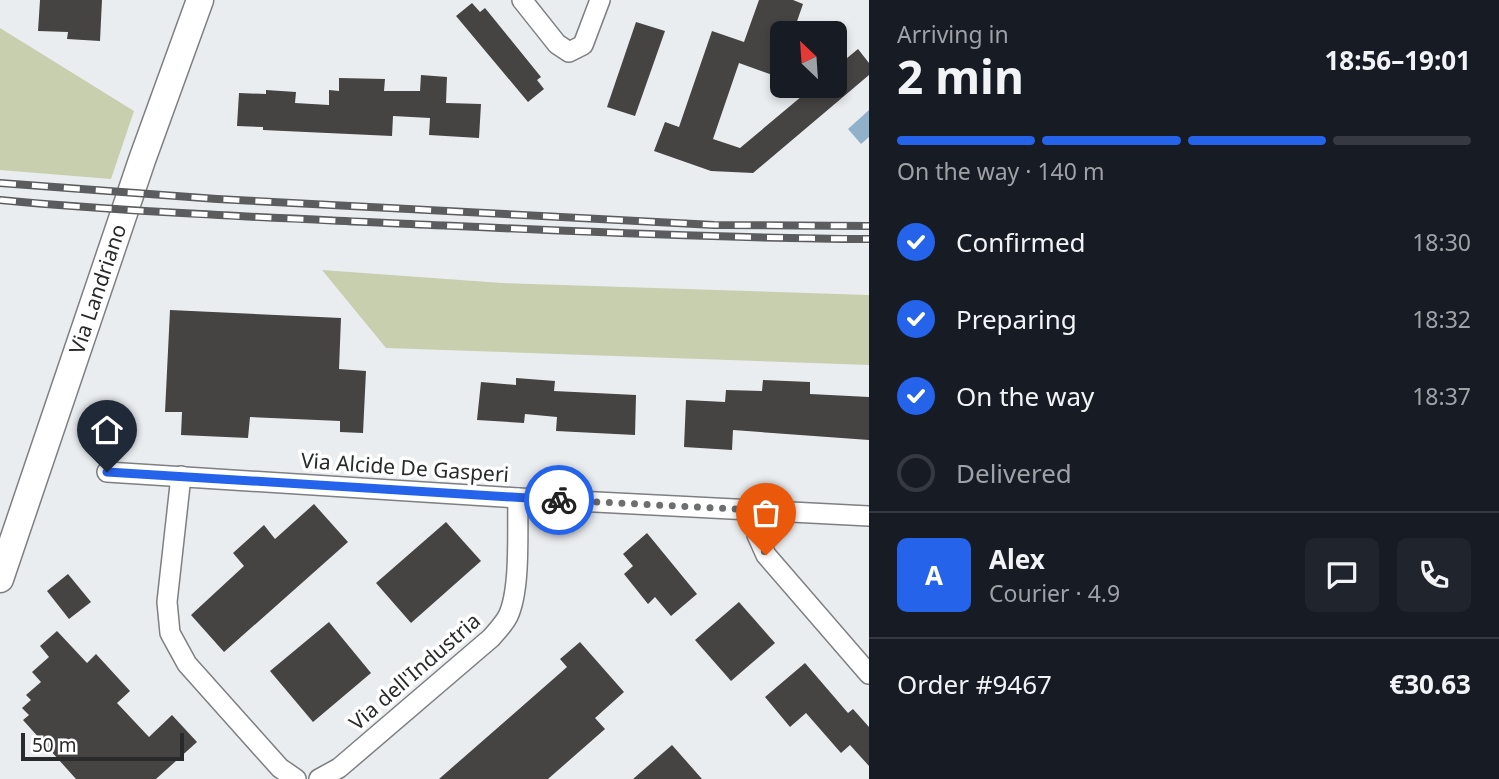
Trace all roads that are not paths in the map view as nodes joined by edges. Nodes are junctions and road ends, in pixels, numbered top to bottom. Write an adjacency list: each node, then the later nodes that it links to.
1 (200, 0): 9 (street, Via Landriano)
2 (522, 0): 3 (street)
3 (600, 0)
4 (107, 472): 5 (street, Via Alcide De Gasperi)
5 (181, 476): 6 (street, Via Alcide De Gasperi); 11 (street)
6 (518, 498): 7 (street, Via Alcide De Gasperi); 12 (street, Via dell'Industria)
7 (755, 510): 8 (street, Via Alcide De Gasperi); 10 (street)
8 (869, 516)
9 (0, 579)
10 (869, 674)
11 (296, 779)
12 (319, 779)

